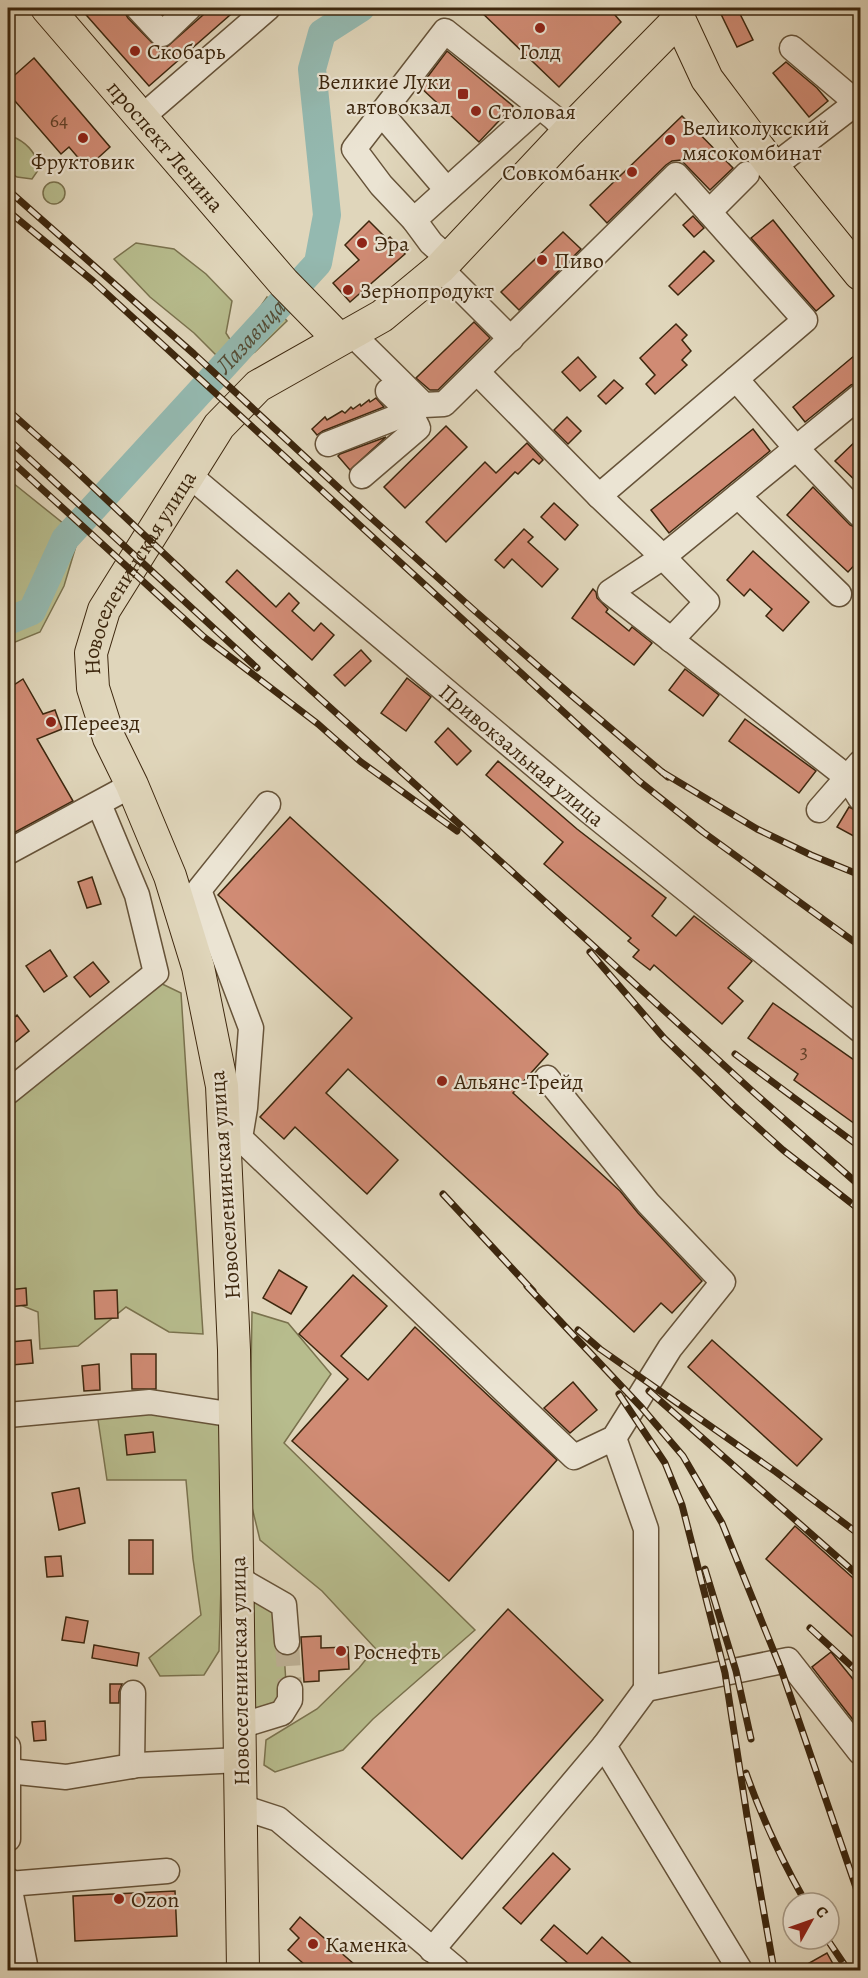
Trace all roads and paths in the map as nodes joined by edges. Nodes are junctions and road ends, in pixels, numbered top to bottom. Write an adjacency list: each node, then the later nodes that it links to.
1 (47, 8): 10 (main road, проспект Ленина)
2 (138, 8): 3 (street)
3 (189, 8)
4 (268, 8): 10 (street)
5 (676, 14): 11 (main road); 12 (main road)
6 (792, 48): 7 (street)
7 (859, 101): 12 (street)
8 (539, 107): 9 (street); 11 (street); 13 (street)
9 (381, 113): 13 (street); 15 (street)
10 (142, 117): 18 (main road, проспект Ленина)
11 (568, 132): 16 (main road)
12 (760, 170): 14 (street); 17 (main road)
13 (447, 190): 15 (street)
14 (709, 212): 19 (street); 21 (street)
15 (414, 220): 16 (street)
16 (444, 263): 18 (main road); 19 (street)
17 (861, 274)
18 (345, 336): 20 (street); 23 (street); 26 (main road, Новоселенинская улица)
19 (511, 339): 20 (street)
20 (477, 372): 28 (street)
21 (736, 379): 25 (street); 28 (street)
22 (861, 396): 25 (street)
23 (410, 412): 24 (street); 27 (street)
24 (328, 444)
25 (796, 448): 29 (street); 30 (street)
26 (189, 475): 35 (main road, Новоселенинская улица); 41 (street, Привокзальная улица)
27 (362, 476)
28 (599, 496): 31 (street)
29 (738, 496): 31 (street); 32 (street)
30 (861, 515)
31 (663, 557): 33 (street); 33 (street)
32 (840, 594)
33 (670, 640): 34 (street)
34 (854, 770): 36 (street); 39 (street)
35 (132, 785): 37 (street); 45 (main road, Новоселенинская улица)
36 (861, 798)
37 (99, 804): 40 (street); 43 (street)
38 (268, 804): 46 (street)
39 (819, 810)
40 (8, 852)
41 (861, 1030)
42 (547, 1078): 46 (street)
43 (8, 1092)
44 (8, 1414): 45 (street)
45 (235, 1415): 47 (main road, Новоселенинская улица)
46 (614, 1438): 50 (street)
47 (237, 1578): 48 (street); 52 (main road, Новоселенинская улица)
48 (287, 1642)
49 (290, 1689): 52 (street)
50 (646, 1689): 53 (street); 55 (street)
51 (133, 1693): 57 (street)
52 (240, 1726): 56 (main road, Новоселенинская улица)
53 (604, 1746): 63 (street); 67 (street)
54 (8, 1747): 58 (street)
55 (861, 1752)
56 (240, 1760): 57 (street); 59 (main road, Новоселенинская улица)
57 (132, 1766): 58 (street)
58 (8, 1771): 60 (street)
59 (241, 1807): 63 (street); 65 (main road, Новоселенинская улица)
60 (8, 1839)
61 (167, 1871): 62 (street)
62 (8, 1882): 64 (street)
63 (432, 1950): 66 (street)
64 (26, 1971)
65 (243, 1971)
66 (457, 1971)
67 (740, 1971)

